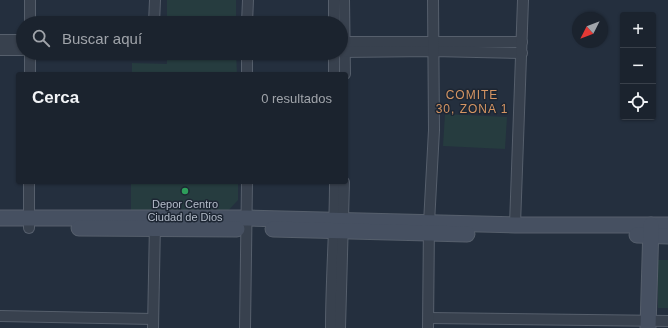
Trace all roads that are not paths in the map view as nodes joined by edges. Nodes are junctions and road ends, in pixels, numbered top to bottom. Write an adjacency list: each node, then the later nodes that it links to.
1 (30, 0): 8 (street)
2 (155, 0): 9 (street)
3 (248, 0): 10 (street)
4 (334, 0): 11 (street)
5 (344, 0): 12 (street)
6 (433, 0): 16 (street)
7 (523, 0): 15 (street)
8 (30, 16)
9 (154, 16)
10 (247, 16)
11 (334, 16)
12 (344, 16)
13 (0, 40): 14 (street)
14 (16, 40)
15 (522, 42): 16 (street); 20 (street)
16 (434, 46): 17 (street); 20 (street); 41 (street)
17 (348, 47)
18 (0, 50): 19 (street)
19 (16, 50)
20 (522, 53): 37 (street)
21 (30, 60): 25 (street)
22 (247, 60): 26 (street)
23 (334, 60): 27 (street)
24 (344, 60): 28 (street)
25 (30, 72)
26 (247, 72)
27 (334, 72)
28 (345, 72)
29 (29, 184): 34 (street)
30 (247, 184): 36 (street)
31 (335, 184): 39 (street)
32 (344, 184): 39 (street)
33 (0, 218): 34 (street)
34 (29, 223): 35 (street); 40 (street)
35 (155, 223): 36 (street); 47 (street)
36 (247, 223): 39 (street); 49 (street)
37 (515, 225): 41 (street); 42 (street)
38 (668, 225): 42 (street)
39 (339, 226): 41 (street); 50 (street); 51 (street)
40 (0, 228)
41 (429, 228): 42 (street); 46 (street)
42 (646, 230): 43 (street); 48 (street)
43 (668, 236)
44 (0, 316): 47 (street)
45 (668, 321): 48 (street)
46 (428, 323): 48 (street)
47 (153, 324)
48 (643, 325)
49 (245, 328)
50 (331, 328)
51 (340, 328)

